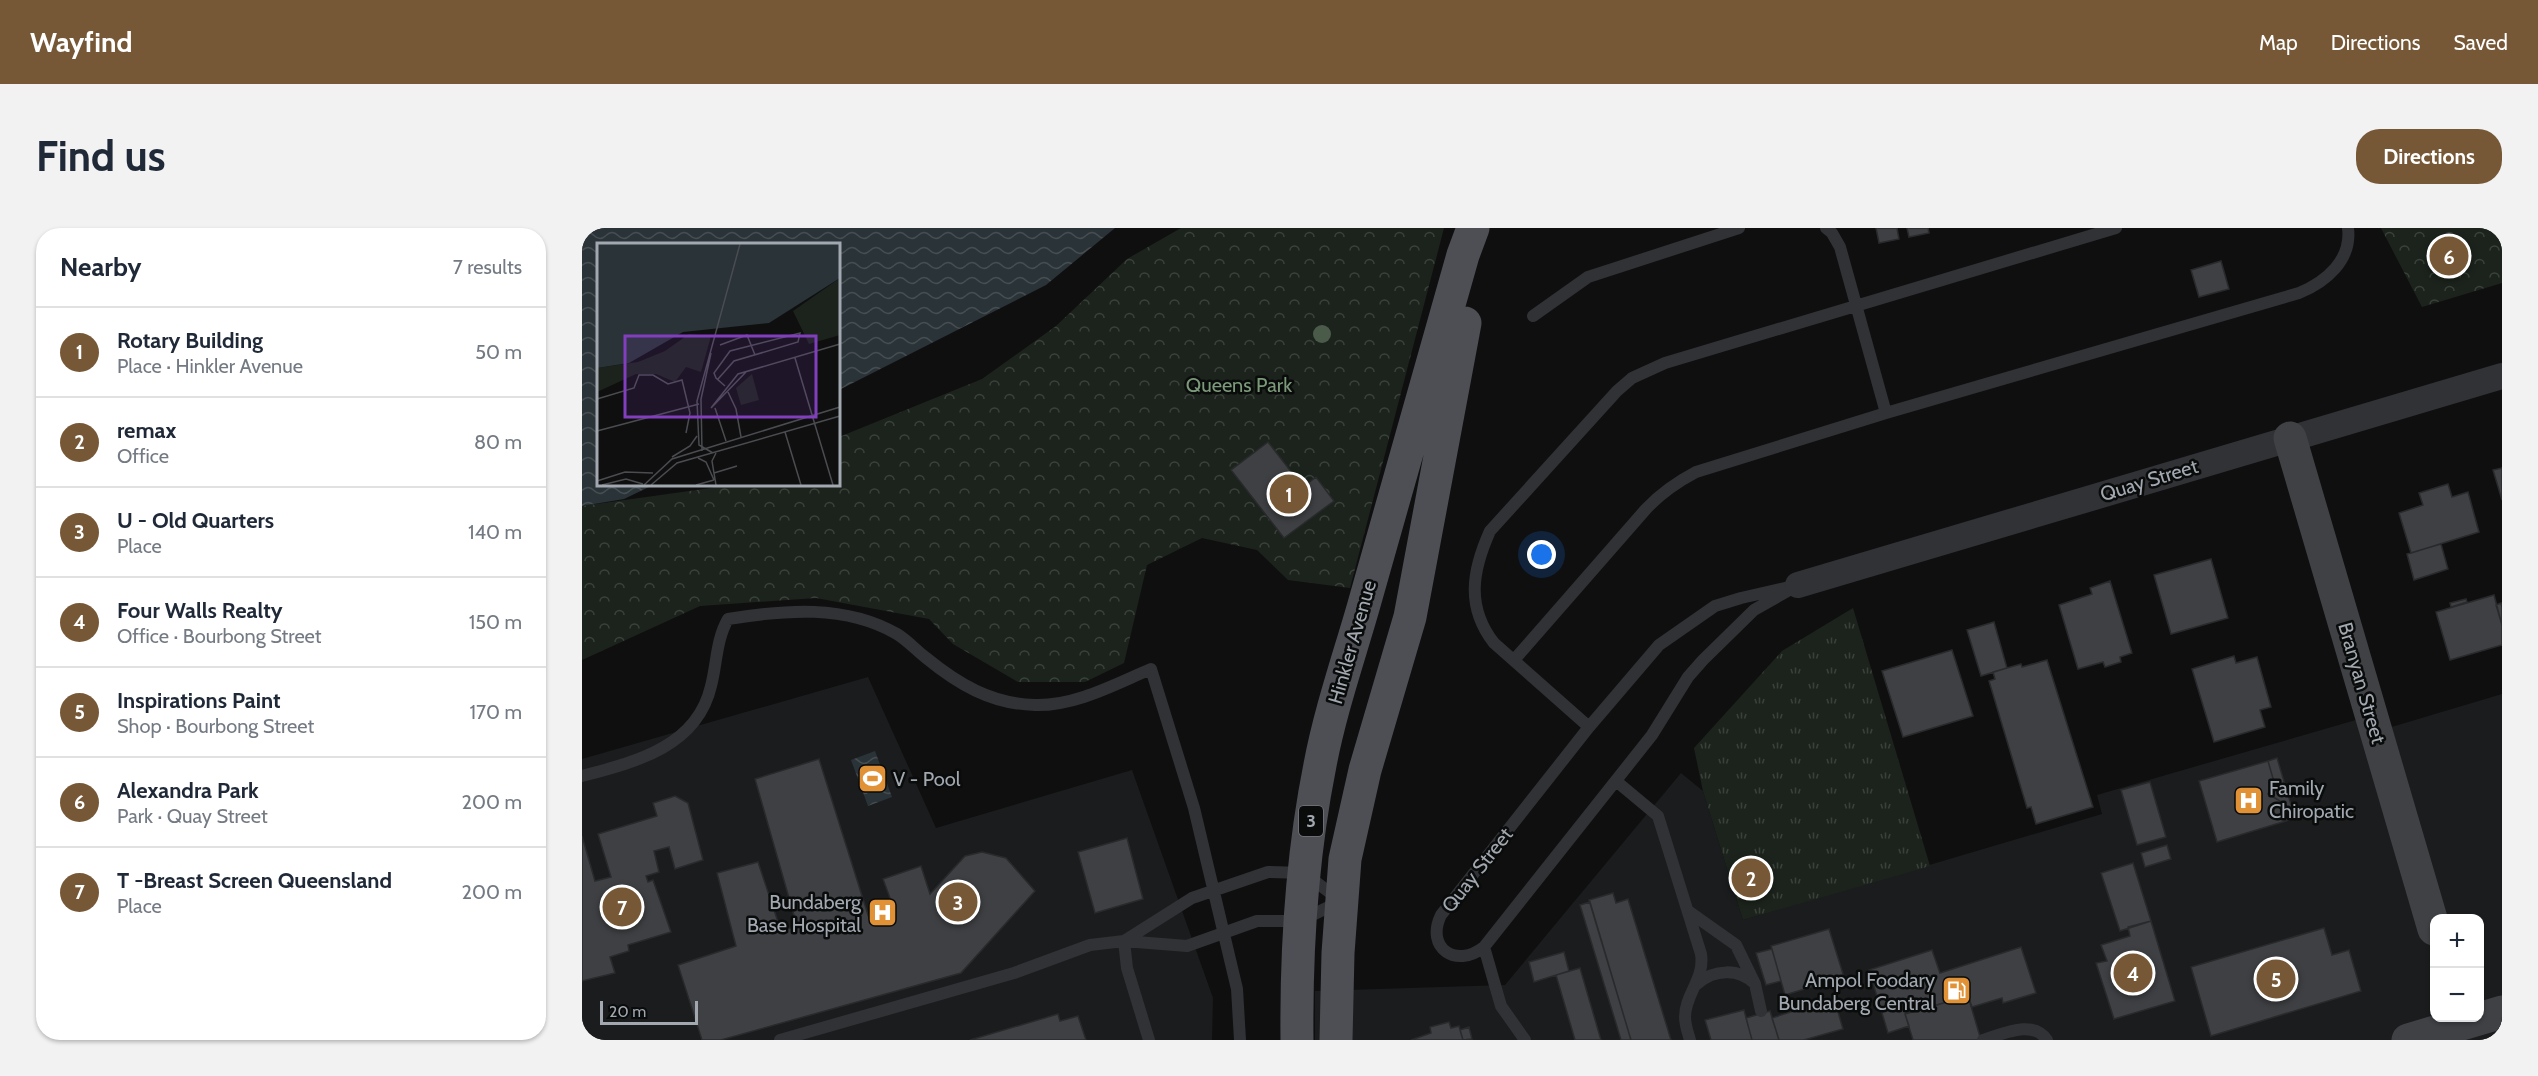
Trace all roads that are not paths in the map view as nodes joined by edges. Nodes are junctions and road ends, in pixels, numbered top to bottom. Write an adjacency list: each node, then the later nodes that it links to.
1 (1486, 228): 6 (main road, 3)
2 (1738, 228): 8 (lane)
3 (1826, 228): 7 (lane)
4 (2116, 228): 7 (lane)
5 (2348, 228): 10 (lane)
6 (1472, 248): 17 (main road, Hinkler Avenue / 3); 19 (main road, 3)
7 (1858, 304): 10 (lane); 13 (lane)
8 (1533, 316)
9 (2502, 376): 11 (street, Quay Street)
10 (1886, 413): 13 (lane)
11 (2290, 438): 12 (street, Quay Street); 21 (street, Branyan Street)
12 (1798, 585): 14 (lane, Quay Street); 16 (lane, Quay Street)
13 (1514, 660): 14 (lane)
14 (1589, 727): 25 (lane, Quay Street)
15 (582, 776): 18 (lane)
16 (1616, 781): 20 (lane); 25 (lane, Quay Street)
17 (1304, 873): 18 (lane); 19 (lane); 22 (main road, Hinkler Avenue / 3)
18 (1213, 889): 23 (lane); 24 (lane)
19 (1341, 901): 22 (lane); 35 (main road, 3)
20 (1688, 911): 26 (lane); 27 (lane)
21 (2430, 915)
22 (1300, 921): 23 (lane); 34 (main road, Hinkler Avenue / 3)
23 (1223, 932): 24 (lane); 33 (lane)
24 (1124, 941): 31 (lane); 32 (lane)
25 (1484, 947): 36 (lane)
26 (1696, 984): 27 (lane); 37 (lane)
27 (1755, 984): 28 (lane)
28 (1761, 1011)
29 (2502, 1012): 30 (street)
30 (2464, 1027): 40 (street)
31 (780, 1040)
32 (1149, 1040)
33 (1240, 1040)
34 (1297, 1040)
35 (1336, 1040)
36 (1525, 1040)
37 (1690, 1040)
38 (1983, 1040): 39 (lane)
39 (2046, 1040)
40 (2408, 1040)

